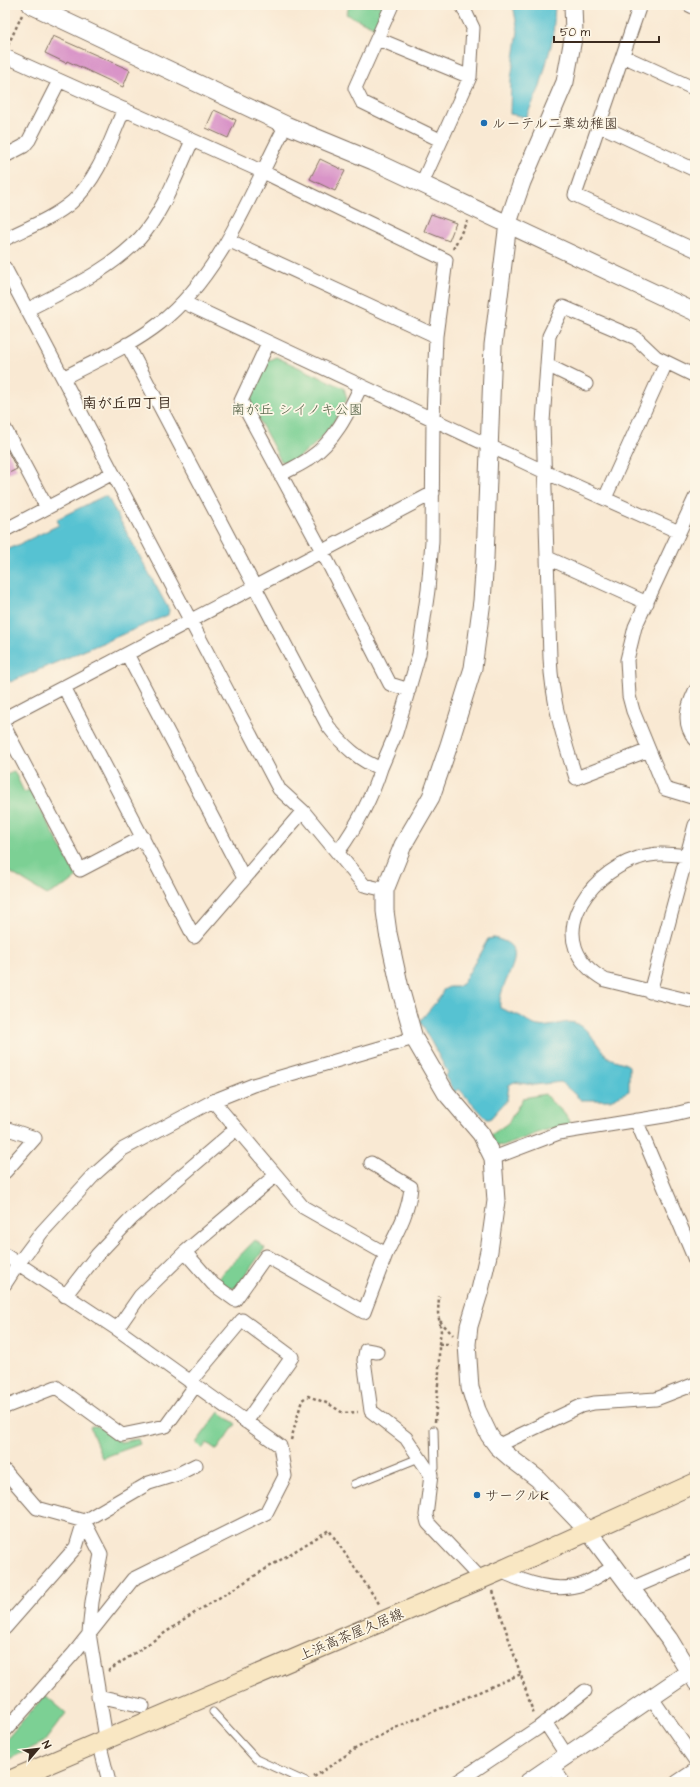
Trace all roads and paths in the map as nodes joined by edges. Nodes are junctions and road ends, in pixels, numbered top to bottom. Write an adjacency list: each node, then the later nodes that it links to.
1 (392, 5): 8 (street)
2 (462, 5): 12 (street)
3 (573, 5): 25 (street)
4 (640, 5): 11 (street)
5 (689, 5): 6 (street)
6 (695, 8)
7 (26, 10): 9 (path); 16 (street)
8 (378, 39): 12 (street); 18 (street)
9 (5, 52)
10 (5, 56): 13 (street)
11 (623, 56): 14 (street); 17 (street)
12 (470, 77): 18 (street)
13 (59, 81): 15 (street); 20 (street)
14 (695, 89)
15 (124, 109): 19 (street); 26 (street)
16 (286, 125): 22 (street); 23 (street)
17 (599, 125): 21 (street); 28 (street)
18 (440, 140): 23 (street)
19 (192, 141): 22 (street); 32 (street)
20 (5, 156)
21 (695, 170)
22 (261, 171): 27 (street); 29 (street)
23 (422, 183): 25 (street)
24 (467, 221): 29 (path)
25 (508, 223): 33 (street); 45 (street)
26 (5, 239)
27 (228, 240): 31 (street); 34 (street)
28 (695, 250)
29 (446, 260): 34 (street)
30 (5, 268): 32 (street)
31 (183, 302): 35 (street); 36 (street)
32 (27, 310): 40 (street)
33 (695, 312)
34 (436, 336): 43 (street)
35 (268, 343): 42 (street); 48 (street)
36 (128, 344): 40 (street); 57 (street)
37 (666, 363): 38 (street); 39 (street); 50 (street)
38 (547, 365): 41 (street); 46 (street)
39 (695, 376)
40 (63, 378): 47 (street)
41 (586, 384)
42 (361, 386): 43 (street); 48 (street)
43 (433, 418): 45 (street); 49 (street)
44 (5, 429): 52 (street)
45 (489, 445): 46 (street); 76 (street)
46 (545, 472): 50 (street); 56 (street)
47 (113, 473): 52 (street); 59 (street)
48 (280, 475): 55 (street)
49 (433, 493): 55 (street); 62 (street)
50 (605, 498): 54 (street)
51 (695, 498): 54 (street)
52 (47, 508): 53 (street)
53 (5, 530)
54 (679, 532): 58 (street)
55 (322, 551): 57 (street); 62 (street)
56 (548, 558): 58 (street); 67 (street)
57 (256, 587): 59 (street); 68 (street)
58 (647, 602): 67 (street)
59 (191, 621): 60 (street); 70 (street)
60 (127, 654): 61 (street); 75 (street)
61 (64, 687): 64 (street); 72 (street)
62 (409, 690): 68 (street)
63 (695, 691): 66 (street)
64 (5, 718)
65 (5, 728): 72 (street)
66 (695, 739)
67 (649, 750): 69 (street)
68 (381, 768): 73 (street)
69 (695, 798)
70 (303, 811): 73 (street); 75 (street)
71 (695, 825): 74 (street)
72 (143, 837): 75 (street)
73 (338, 852): 76 (street)
74 (687, 856): 77 (street); 77 (street)
75 (244, 878)
76 (385, 890): 79 (street)
77 (650, 992): 78 (street)
78 (695, 1002)
79 (414, 1038): 80 (street); 85 (street)
80 (213, 1102): 84 (street); 93 (street)
81 (695, 1109): 82 (street)
82 (636, 1120): 85 (street); 92 (street)
83 (5, 1128): 87 (street)
84 (236, 1129): 88 (street); 95 (street)
85 (493, 1158): 107 (street)
86 (371, 1164): 90 (street)
87 (5, 1172)
88 (276, 1175): 89 (street); 90 (street)
89 (185, 1252): 90 (street); 97 (street)
90 (386, 1254)
91 (5, 1255): 93 (street)
92 (695, 1260)
93 (18, 1264): 94 (street); 95 (street)
94 (5, 1284)
95 (66, 1296): 97 (street)
96 (439, 1296): 98 (path)
97 (117, 1329): 101 (street)
98 (438, 1344): 99 (path); 106 (path)
99 (458, 1344)
100 (377, 1352): 104 (street)
101 (193, 1384): 103 (street); 105 (street); 105 (street)
102 (695, 1384): 107 (street)
103 (5, 1407)
104 (371, 1411): 108 (path); 109 (street)
105 (246, 1422): 108 (street)
106 (434, 1430): 112 (lane)
107 (498, 1446): 116 (street)
108 (281, 1455): 124 (street)
109 (419, 1458): 112 (street); 113 (lane)
110 (196, 1464): 115 (street)
111 (5, 1471): 115 (street)
112 (431, 1475): 120 (street)
113 (354, 1484)
114 (695, 1484): 116 (main road, 上浜高茶屋久居線)
115 (84, 1521): 123 (street); 124 (street)
116 (589, 1532): 118 (street); 119 (main road, 上浜高茶屋久居線)
117 (695, 1561): 121 (street)
118 (615, 1566): 119 (street); 121 (street)
119 (500, 1571): 120 (main road, 上浜高茶屋久居線)
120 (487, 1584): 125 (path); 135 (main road, 上浜高茶屋久居線)
121 (632, 1588): 126 (street)
122 (380, 1605): 127 (path)
123 (5, 1628)
124 (89, 1633): 127 (street); 134 (street)
125 (520, 1674): 133 (path); 143 (path)
126 (692, 1678): 130 (street)
127 (95, 1680): 129 (street)
128 (585, 1691): 133 (street)
129 (98, 1696): 131 (street); 135 (street)
130 (651, 1697): 136 (street); 137 (street)
131 (143, 1706)
132 (213, 1712): 142 (lane)
133 (542, 1725): 136 (street); 144 (street)
134 (5, 1732)
135 (103, 1740): 140 (main road, 上浜高茶屋久居線); 141 (street)
136 (567, 1756): 138 (street)
137 (695, 1760)
138 (552, 1766): 145 (street); 146 (street)
139 (695, 1770): 147 (street)
140 (6, 1782)
141 (109, 1782)
142 (306, 1782)
143 (311, 1782)
144 (457, 1782)
145 (528, 1782)
146 (563, 1782)
147 (677, 1782)

